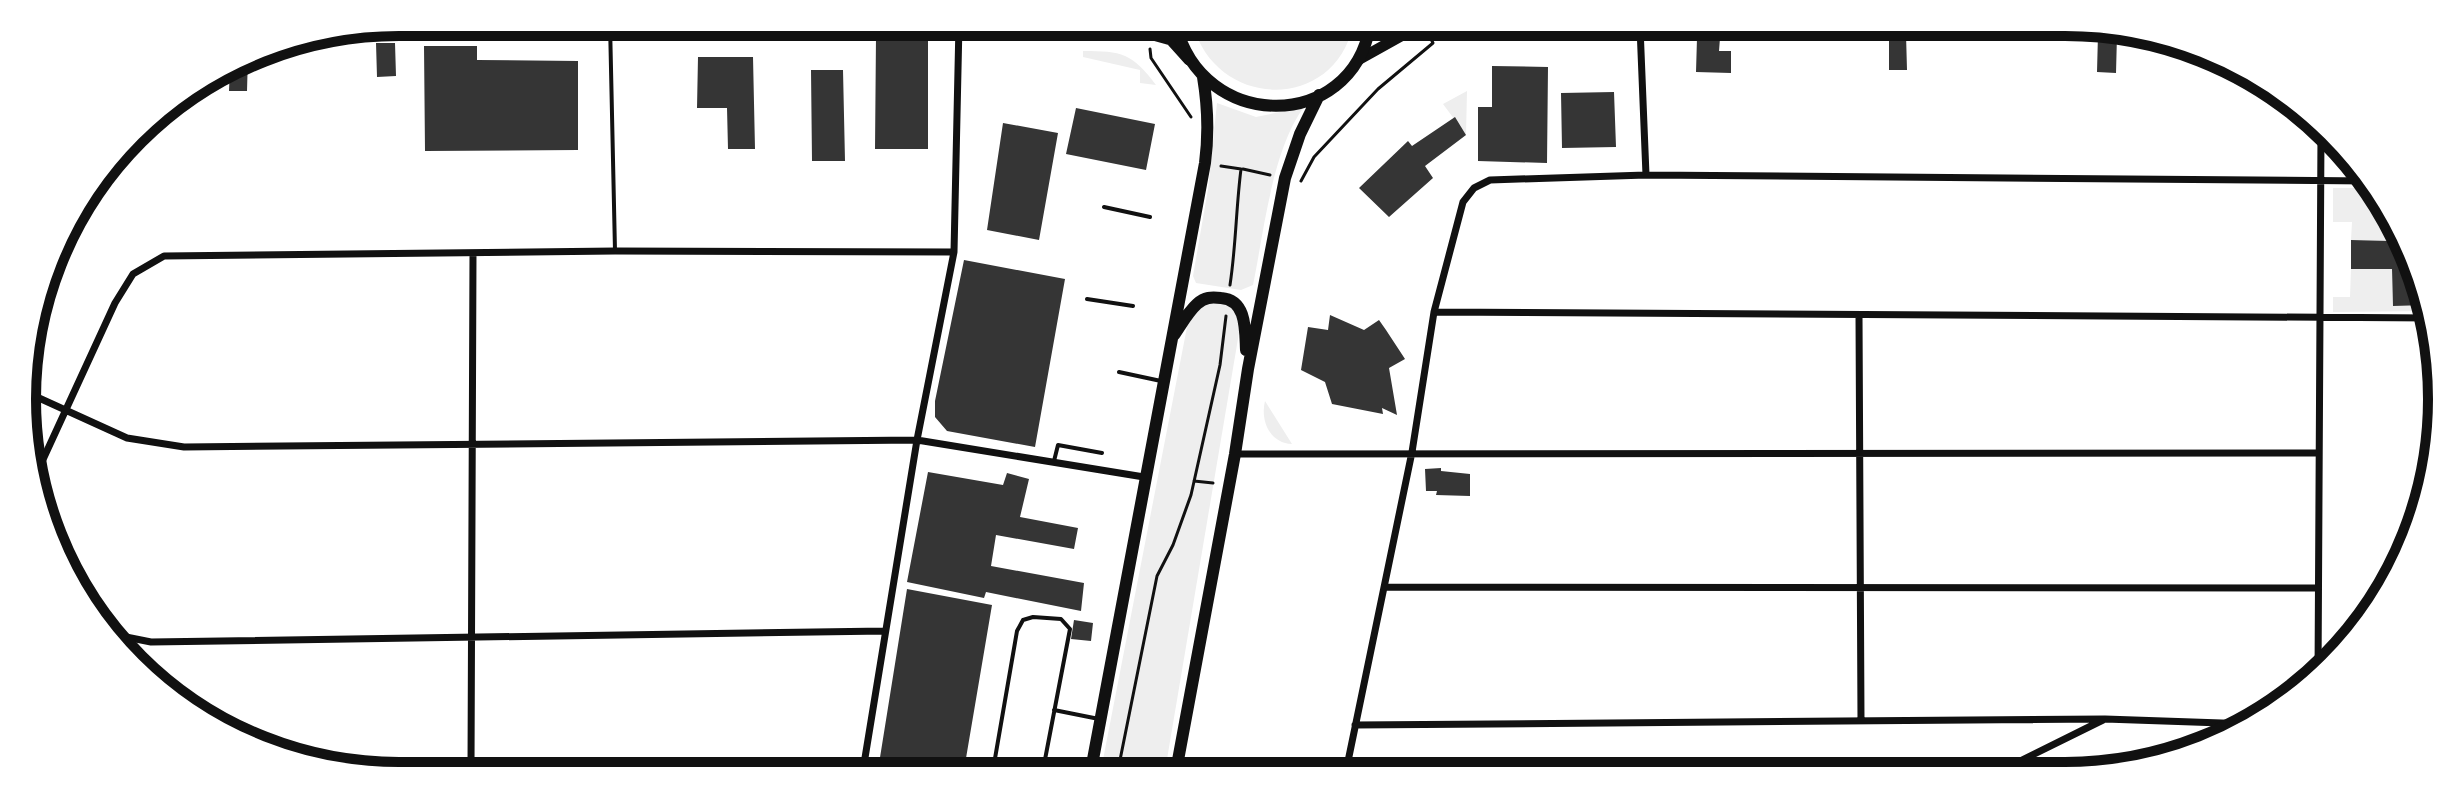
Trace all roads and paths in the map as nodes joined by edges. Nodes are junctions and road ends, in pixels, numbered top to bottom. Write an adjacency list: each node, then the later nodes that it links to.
1 (610, 36): 24 (lane)
2 (959, 36): 25 (street)
3 (1150, 36): 14 (path)
4 (1160, 36): 10 (main road)
5 (1179, 36): 10 (main road)
6 (1366, 36): 11 (main road)
7 (1413, 36): 11 (main road)
8 (1428, 36): 19 (path)
9 (1640, 36): 18 (street)
10 (1190, 60): 12 (main road)
11 (1358, 60): 13 (main road)
12 (1203, 77): 13 (main road); 16 (main road)
13 (1319, 95): 19 (main road)
14 (1191, 118)
15 (2321, 141): 20 (street)
16 (1205, 163): 17 (path); 34 (main road)
17 (1241, 169): 19 (path); 27 (path)
18 (1646, 175): 20 (street); 30 (street)
19 (1285, 178): 35 (main road)
20 (2322, 181): 21 (street); 32 (street)
21 (2355, 181)
22 (1104, 207): 23 (lane)
23 (1150, 217)
24 (615, 251): 25 (street); 26 (street)
25 (954, 252): 40 (street)
26 (473, 253): 39 (street); 41 (street)
27 (1228, 298): 34 (main road); 35 (main road); 50 (path)
28 (1087, 299): 29 (lane)
29 (1133, 306)
30 (1434, 312): 31 (street); 42 (street)
31 (1859, 315): 32 (street); 44 (street)
32 (2321, 318): 33 (street); 45 (street)
33 (2419, 318)
34 (1172, 338): 37 (main road)
35 (1248, 369): 46 (main road)
36 (1119, 372): 37 (lane)
37 (1163, 381): 49 (main road)
38 (36, 397): 39 (street)
39 (65, 411): 41 (street); 47 (street)
40 (917, 440): 41 (street); 48 (street); 55 (street)
41 (472, 443): 57 (street)
42 (1412, 452): 44 (street); 46 (street); 52 (street)
43 (1102, 453): 48 (lane)
44 (1860, 453): 45 (street); 53 (street)
45 (2318, 453): 54 (street)
46 (1235, 454): 71 (main road)
47 (42, 462)
48 (1054, 462): 49 (street)
49 (1144, 477): 60 (main road)
50 (1194, 481): 51 (path); 70 (path)
51 (1216, 484)
52 (1385, 587): 53 (street); 64 (street)
53 (1861, 588): 54 (street); 62 (street)
54 (2317, 588): 58 (street)
55 (885, 631): 57 (street); 66 (street)
56 (125, 637): 57 (street)
57 (471, 638): 65 (street)
58 (2318, 660)
59 (1054, 710): 60 (lane); 67 (lane); 68 (lane)
60 (1100, 719): 69 (main road)
61 (2105, 719): 62 (street); 63 (street); 73 (street)
62 (1861, 721): 64 (street)
63 (2229, 723)
64 (1355, 725): 72 (street)
65 (471, 762)
66 (864, 762)
67 (994, 762)
68 (1044, 762)
69 (1092, 762)
70 (1120, 762)
71 (1178, 762)
72 (1348, 762)
73 (2018, 762)

